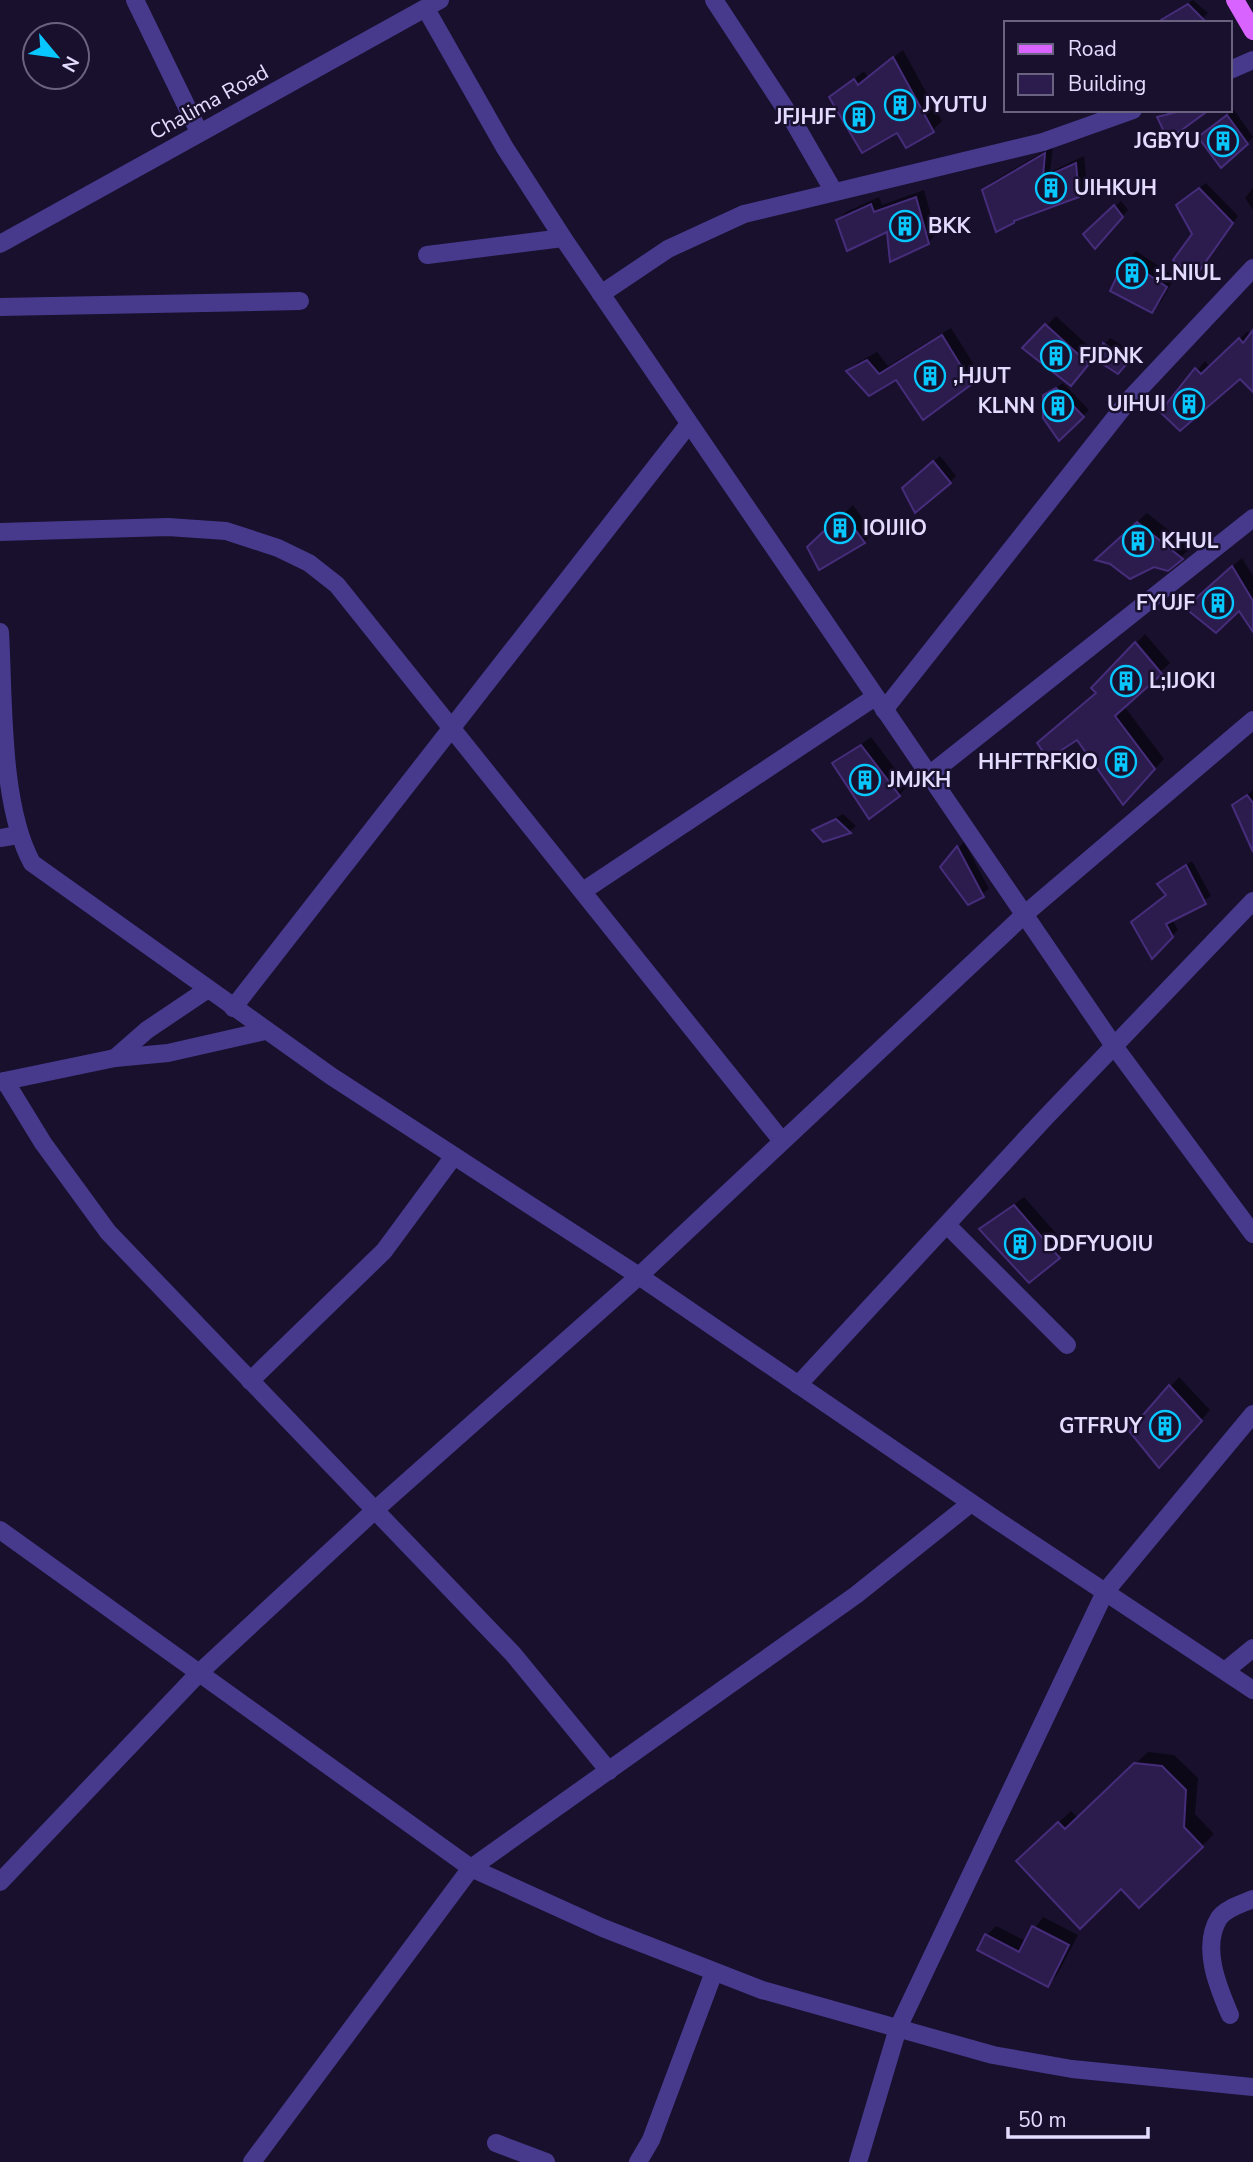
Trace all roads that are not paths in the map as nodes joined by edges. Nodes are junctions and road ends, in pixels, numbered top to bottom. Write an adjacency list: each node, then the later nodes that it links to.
1 (135, 0): 9 (street)
2 (714, 0): 10 (street)
3 (1235, 0): 5 (main road)
4 (433, 4): 9 (street, Chalima Road); 11 (street)
5 (1253, 31)
6 (1253, 60): 7 (street)
7 (1232, 69)
8 (1127, 112): 10 (street)
9 (199, 132): 12 (street, Chalima Road)
10 (833, 190): 15 (street)
11 (562, 238): 13 (street); 15 (street)
12 (0, 243)
13 (427, 256)
14 (1253, 268): 22 (street)
15 (601, 294): 18 (street)
16 (300, 301): 17 (street)
17 (0, 307)
18 (689, 424): 22 (street); 24 (street)
19 (1253, 519): 25 (street)
20 (0, 532): 24 (street)
21 (0, 632): 26 (street)
22 (880, 704): 25 (street); 27 (street)
23 (1253, 720): 29 (street)
24 (452, 727): 27 (street); 31 (street)
25 (929, 775): 29 (street)
26 (9, 837): 30 (street)
27 (583, 891): 36 (street)
28 (1253, 901): 33 (street)
29 (1025, 914): 33 (street); 36 (street)
30 (208, 989): 31 (street); 34 (street)
31 (233, 1008): 32 (street)
32 (265, 1031): 34 (street); 37 (street)
33 (1114, 1046): 38 (street); 39 (street)
34 (115, 1058): 35 (street)
35 (2, 1082): 42 (street)
36 (782, 1141): 40 (street)
37 (454, 1156): 40 (street); 42 (street)
38 (947, 1225): 41 (street); 43 (street)
39 (1253, 1234)
40 (639, 1276): 43 (street); 46 (street)
41 (1067, 1345)
42 (250, 1381): 46 (street)
43 (798, 1385): 45 (street)
44 (1253, 1415): 48 (street)
45 (971, 1503): 48 (street); 53 (street)
46 (375, 1510): 51 (street); 53 (street)
47 (0, 1530): 51 (street)
48 (1105, 1592): 50 (street); 59 (street)
49 (1253, 1648): 50 (street)
50 (1225, 1671): 52 (street)
51 (199, 1673): 54 (street); 55 (street)
52 (1253, 1690)
53 (609, 1770): 54 (street)
54 (471, 1868): 57 (street); 62 (street)
55 (0, 1882)
56 (1253, 1899): 58 (street)
57 (714, 1972): 59 (street); 64 (street)
58 (1230, 2015)
59 (898, 2028): 60 (street); 65 (street)
60 (1253, 2087)
61 (496, 2143): 63 (street)
62 (252, 2162)
63 (546, 2162)
64 (638, 2162)
65 (858, 2162)

